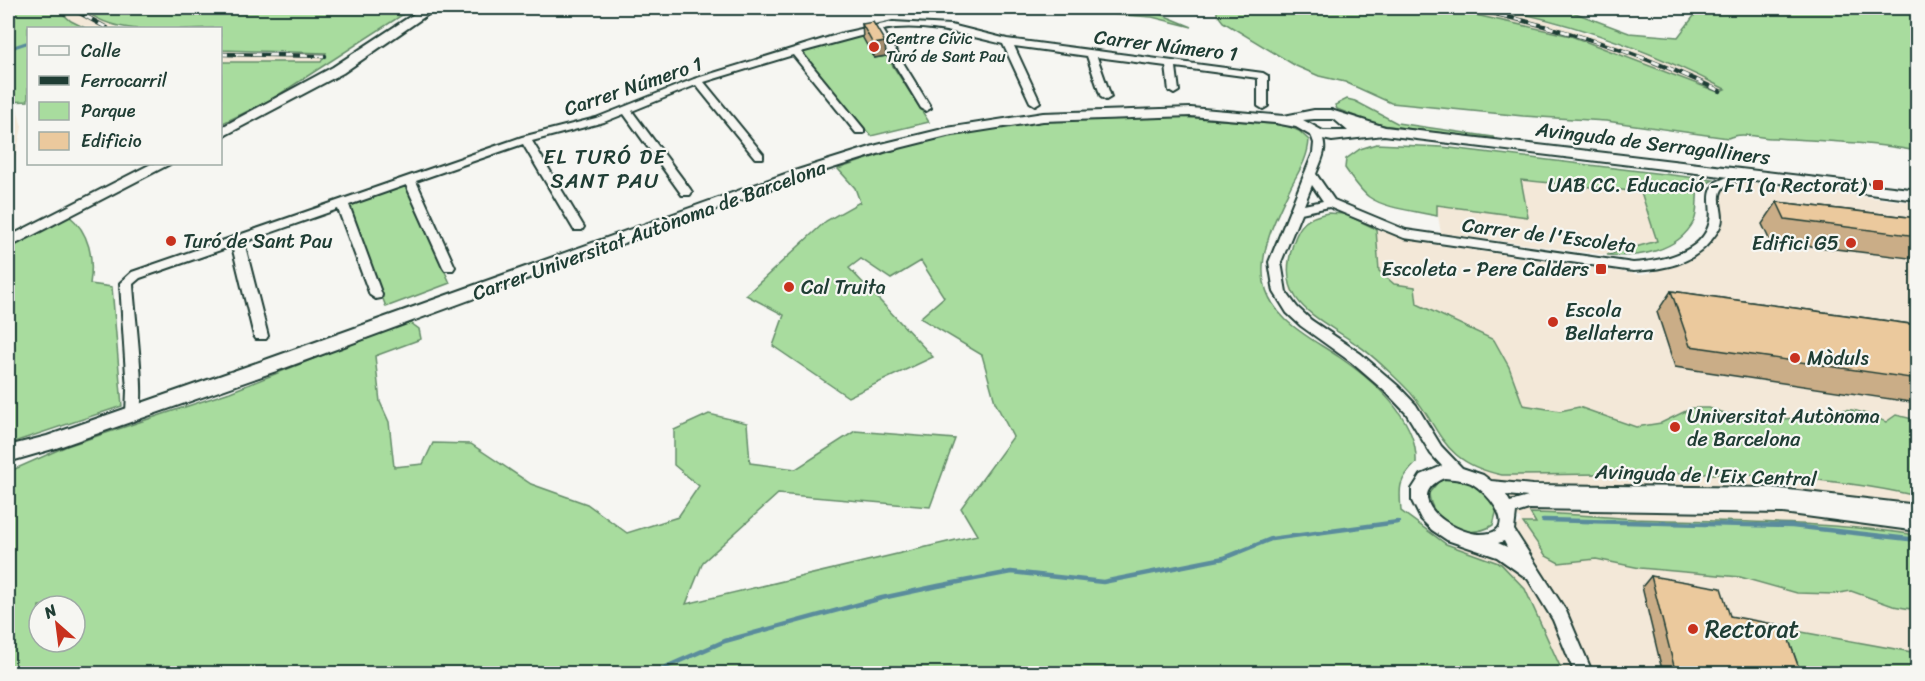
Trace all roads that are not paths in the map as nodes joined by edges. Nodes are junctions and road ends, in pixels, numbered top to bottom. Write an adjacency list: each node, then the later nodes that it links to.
1 (424, 8): 16 (street)
2 (431, 8): 19 (street)
3 (877, 28): 4 (street, Carrer Número 1); 5 (street, Carrer Número 1); 13 (street)
4 (1007, 42): 6 (street, Carrer Número 1); 11 (street)
5 (795, 51): 8 (street, Carrer Número 1); 18 (street)
6 (1091, 53): 7 (street, Carrer Número 1); 10 (street)
7 (1170, 62): 9 (street); 12 (street, Carrer Número 1)
8 (698, 81): 14 (street, Carrer Número 1); 22 (street)
9 (1174, 91)
10 (1106, 97)
11 (1035, 102)
12 (1263, 106)
13 (926, 108)
14 (626, 110): 20 (street, Carrer Número 1); 28 (street)
15 (1312, 126): 17 (street); 17 (street); 21 (street); 40 (street, Carrer Universitat Autònoma de Barcelona)
16 (222, 128)
17 (1343, 130): 21 (street); 26 (street, Avinguda de Serragalliners)
18 (860, 131)
19 (222, 133)
20 (526, 139): 27 (street, Carrer Número 1); 34 (street)
21 (1319, 153): 25 (street)
22 (759, 156)
23 (151, 165): 33 (street)
24 (160, 165): 33 (street)
25 (1310, 173): 31 (street); 32 (street)
26 (1751, 176): 29 (street, Avinguda de Serragalliners); 31 (street, Carrer de l'Escoleta)
27 (410, 180): 30 (street, Carrer Número 1); 37 (street)
28 (686, 192)
29 (1917, 195)
30 (342, 203): 35 (street, Carrer Número 1); 38 (street)
31 (1330, 203): 32 (street)
32 (1296, 210): 42 (street)
33 (63, 212): 36 (street)
34 (578, 227)
35 (237, 240): 39 (street); 40 (street, Carrer Número 1)
36 (8, 241)
37 (449, 267)
38 (376, 295)
39 (261, 336)
40 (133, 414): 41 (street, Carrer Universitat Autònoma de Barcelona)
41 (42, 446): 43 (street, Carrer Universitat Autònoma de Barcelona); 44 (street, Carrer Universitat Autònoma de Barcelona)
42 (1436, 450): 45 (street); 46 (street)
43 (8, 454)
44 (8, 460)
45 (1457, 472): 46 (street); 47 (street)
46 (1431, 476): 52 (street)
47 (1492, 487): 48 (street); 49 (street, Avinguda de l'Eix Central)
48 (1507, 510): 50 (street, Avinguda de l'Eix Central); 51 (street)
49 (1917, 512)
50 (1917, 524)
51 (1505, 529): 52 (street); 53 (street)
52 (1478, 542): 53 (street)
53 (1539, 580): 54 (street)
54 (1584, 674)

